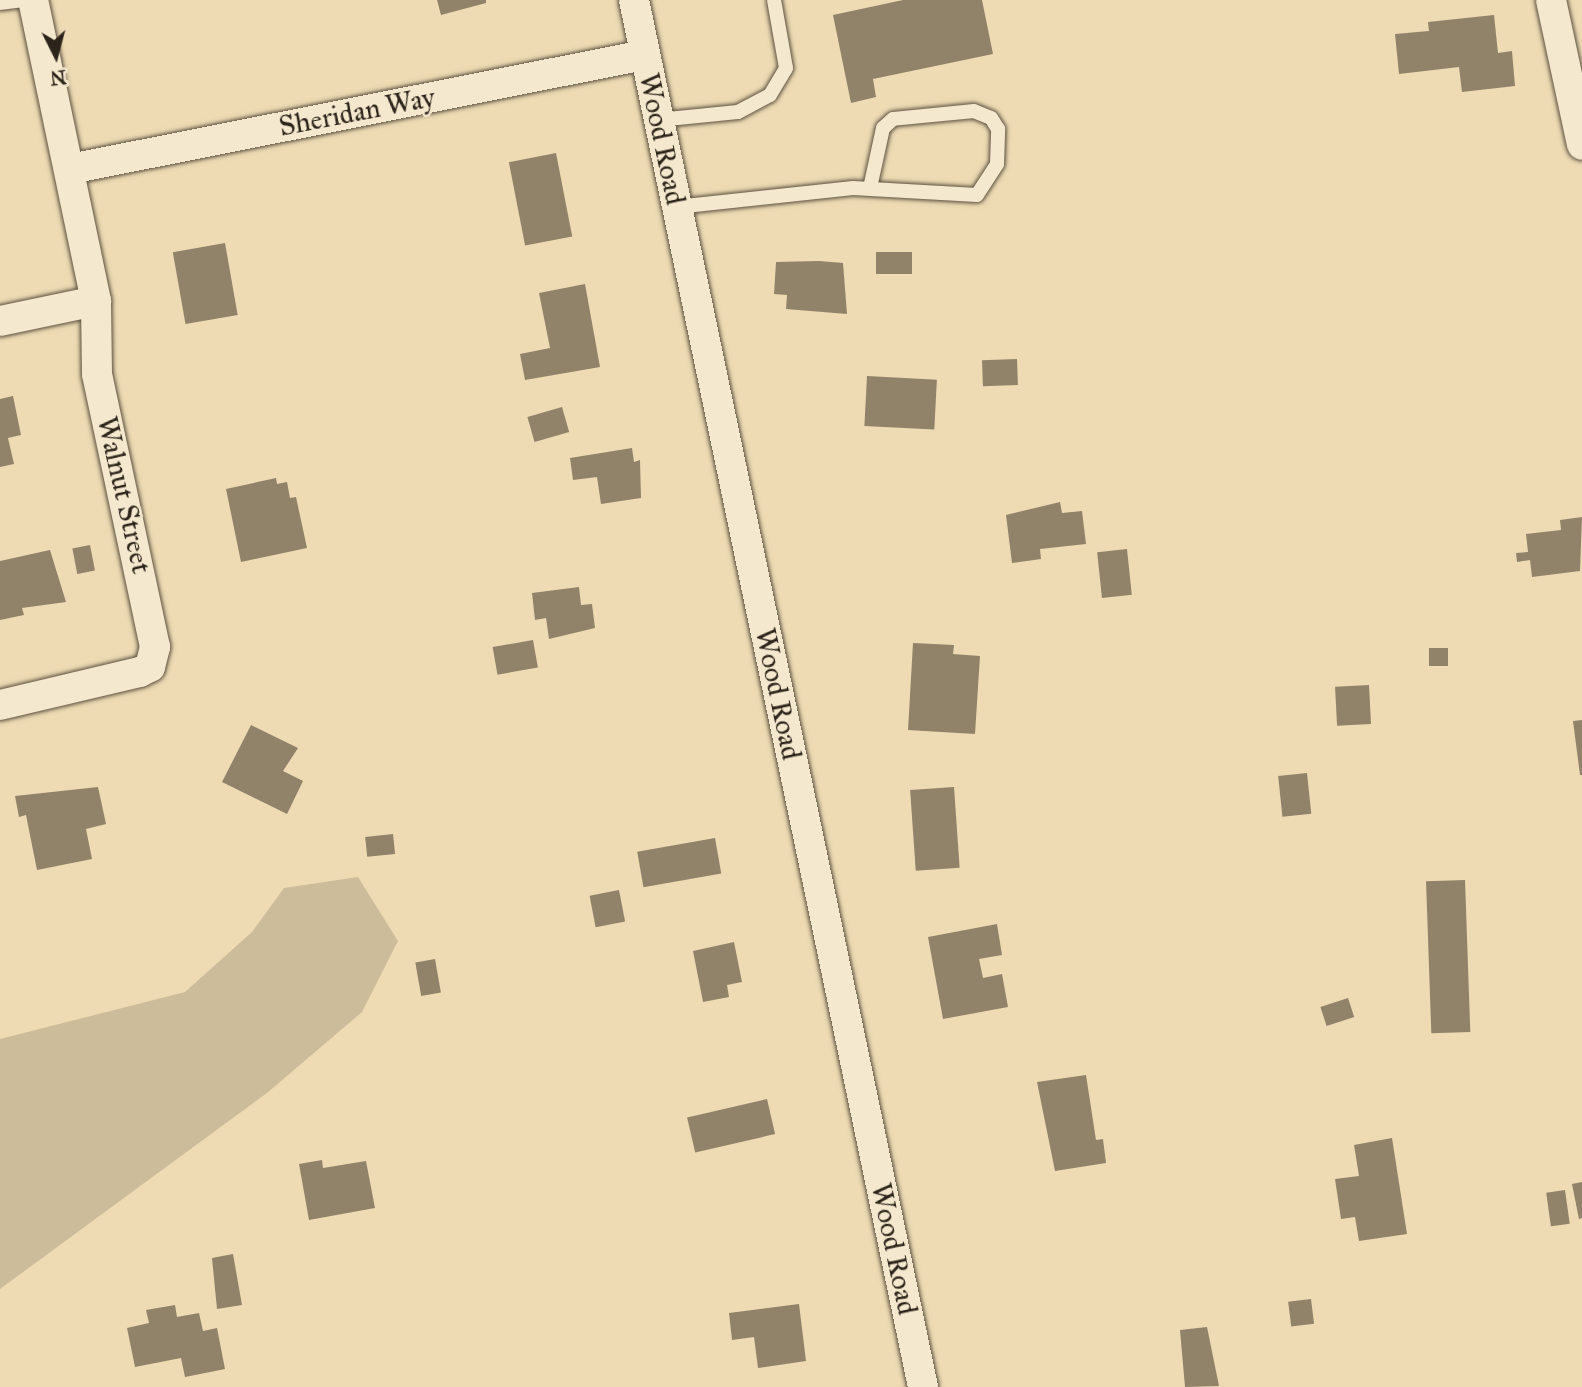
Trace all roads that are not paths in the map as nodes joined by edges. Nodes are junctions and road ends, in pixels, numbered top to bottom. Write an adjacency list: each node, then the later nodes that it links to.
1 (23, 0): 6 (lane)
2 (33, 0): 10 (street, Walnut Street)
3 (634, 0): 7 (street, Wood Road)
4 (774, 0): 8 (lane)
5 (1551, 0): 9 (street)
6 (0, 4)
7 (644, 55): 8 (street, Wood Road); 10 (street, Sheridan Way)
8 (658, 120): 12 (street, Wood Road)
9 (1582, 145)
10 (70, 169): 13 (street, Walnut Street)
11 (870, 188): 11 (lane); 12 (lane)
12 (676, 207): 16 (street, Wood Road)
13 (96, 301): 14 (street); 15 (street, Walnut Street)
14 (0, 321)
15 (0, 705)
16 (923, 1387)

